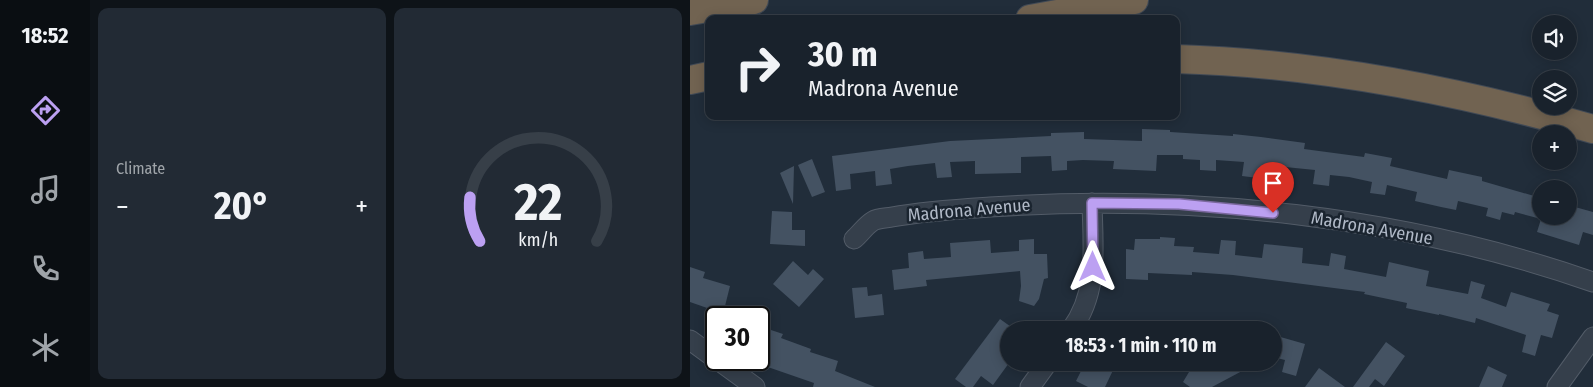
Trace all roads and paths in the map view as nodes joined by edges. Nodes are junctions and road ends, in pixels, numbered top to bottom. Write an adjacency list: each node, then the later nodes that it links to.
1 (700, 0): 4 (highway)
2 (754, 0): 4 (highway)
3 (1134, 0): 5 (highway)
4 (690, 10)
5 (1052, 15)
6 (1180, 59): 11 (highway)
7 (705, 77): 8 (highway)
8 (690, 80)
9 (705, 93): 10 (highway)
10 (690, 95)
11 (1593, 130)
12 (1092, 203): 13 (street, Madrona Avenue); 14 (street, Madrona Avenue); 15 (street)
13 (854, 239)
14 (1593, 282)
15 (1077, 321)
16 (1593, 337): 23 (street)
17 (690, 340): 18 (street)
18 (705, 351)
19 (731, 371): 21 (street)
20 (1042, 371): 22 (street)
21 (748, 385)
22 (1030, 387)
23 (1557, 387)

